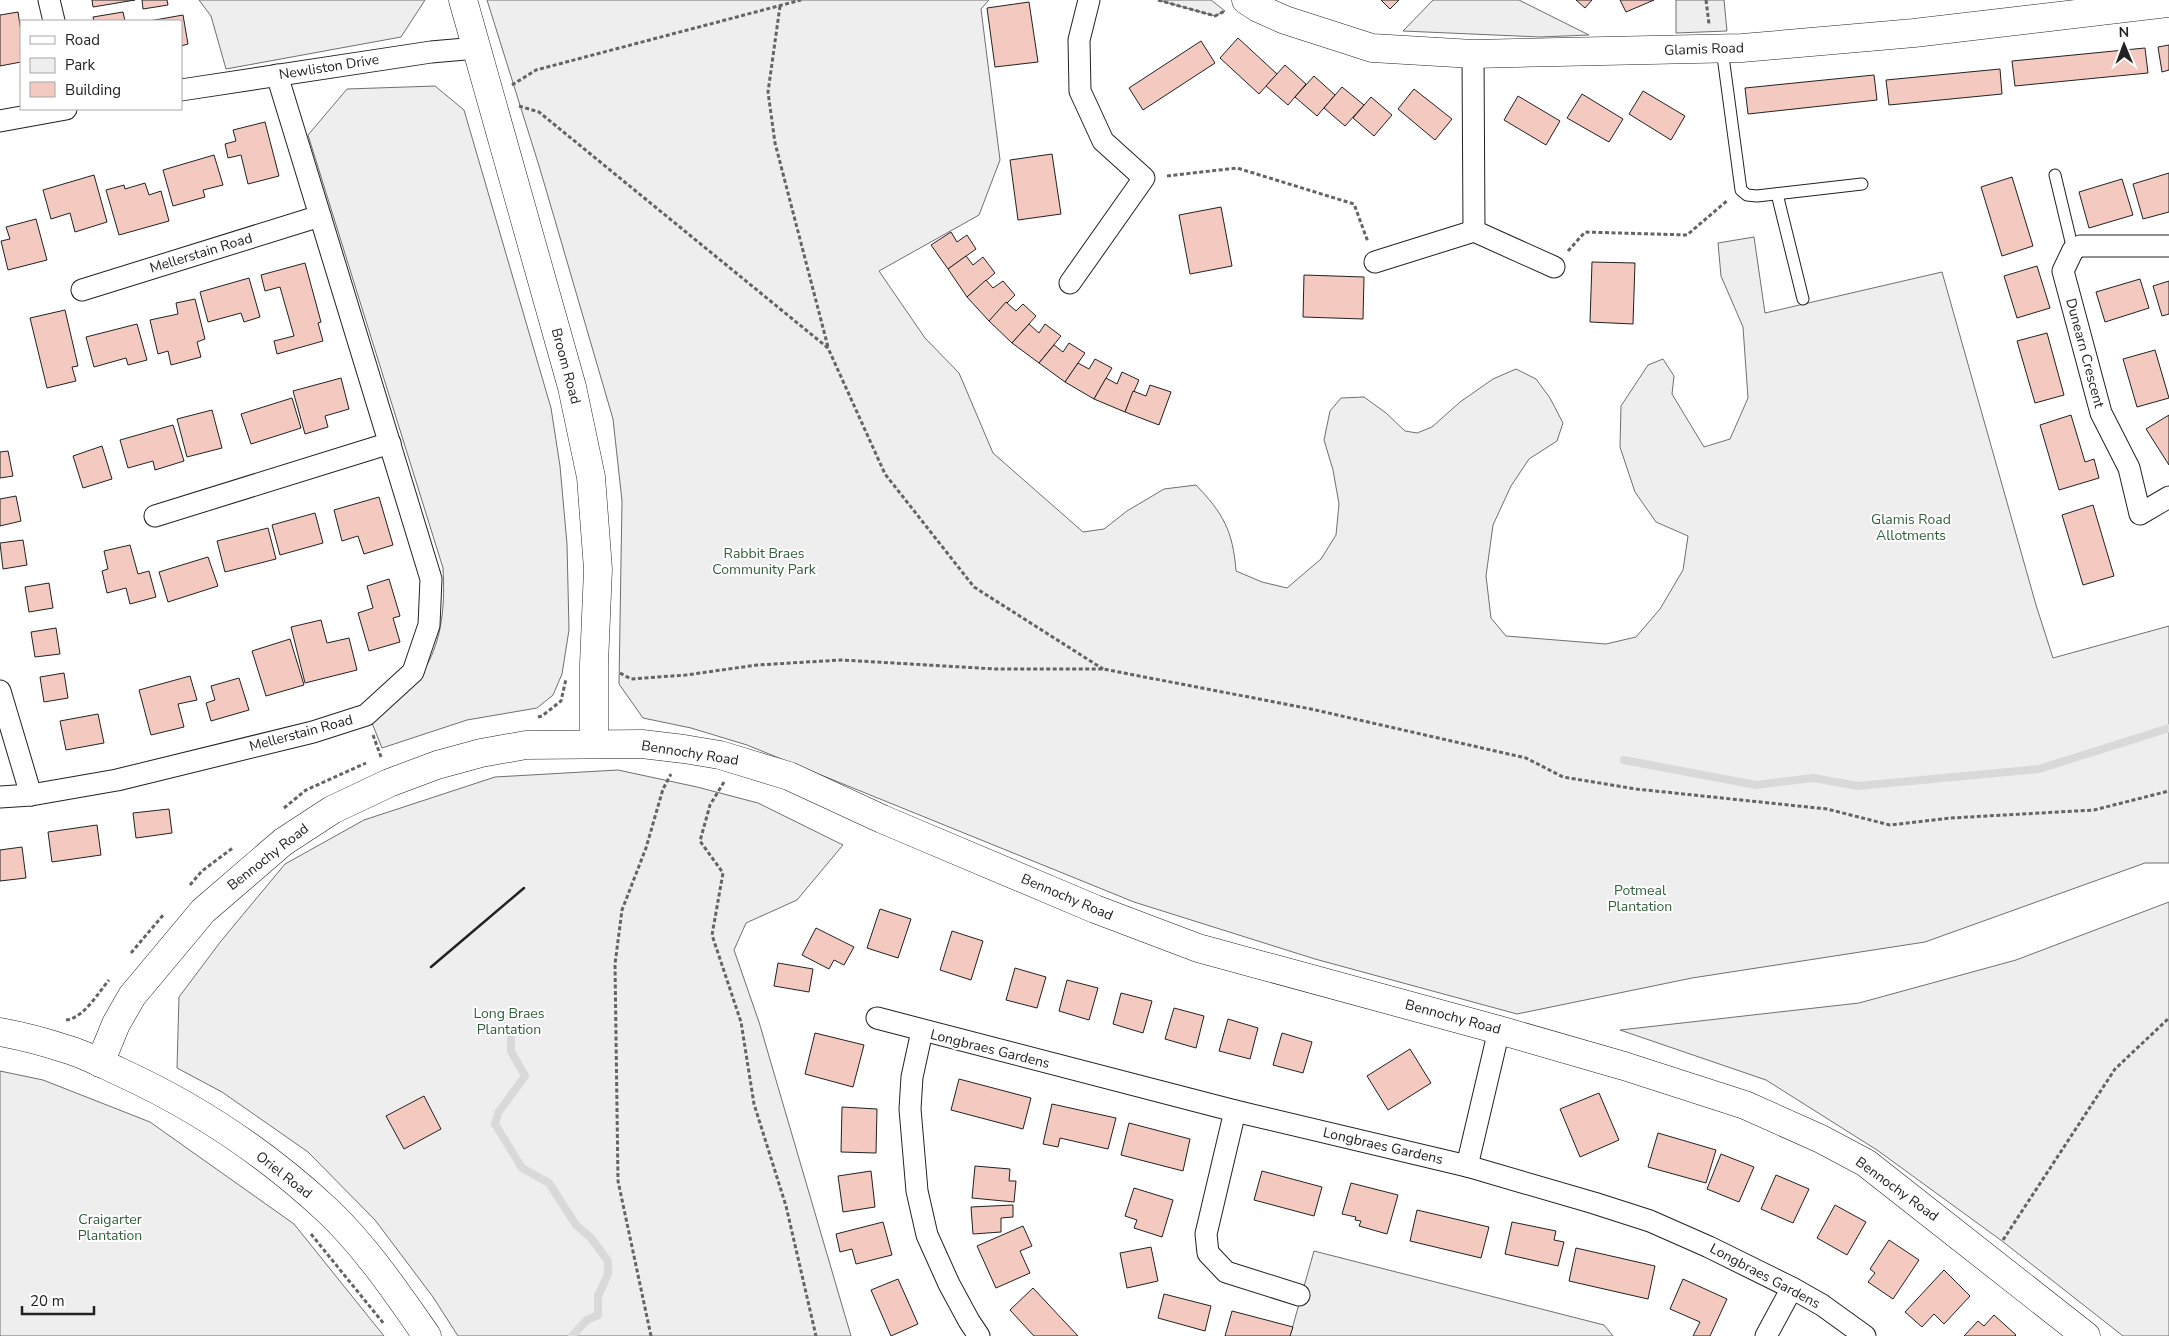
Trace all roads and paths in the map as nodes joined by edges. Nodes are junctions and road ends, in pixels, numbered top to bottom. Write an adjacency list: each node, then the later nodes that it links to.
1 (49, 0): 9 (street)
2 (463, 0): 10 (street, Broom Road)
3 (801, 0): 8 (path)
4 (1089, 0): 19 (street)
5 (1158, 0): 6 (path)
6 (1247, 0): 12 (street, Glamis Road)
7 (2169, 3): 11 (street, Glamis Road)
8 (780, 6): 15 (path); 32 (path)
9 (54, 20)
10 (477, 48): 13 (street, Newliston Drive); 15 (street, Broom Road)
11 (1722, 49): 12 (street, Glamis Road); 21 (lane)
12 (1473, 54): 24 (street)
13 (277, 75): 14 (street, Newliston Drive); 23 (street, Mellerstain Road)
14 (182, 90)
15 (491, 98): 32 (path); 36 (street, Broom Road)
16 (60, 110): 17 (street)
17 (0, 120)
18 (2055, 175): 26 (lane)
19 (1144, 178): 27 (path); 29 (street)
20 (1862, 184): 22 (lane)
21 (1741, 190): 22 (lane); 28 (path)
22 (1777, 194): 31 (lane)
23 (320, 216): 30 (street, Mellerstain Road); 33 (street, Mellerstain Road)
24 (1474, 232): 27 (street); 28 (street)
25 (2169, 246): 26 (street)
26 (2074, 250): 34 (street, Dunearn Crescent)
27 (1375, 262)
28 (1554, 266)
29 (1070, 283)
30 (82, 290)
31 (1803, 299)
32 (828, 348): 37 (path)
33 (390, 443): 35 (street); 43 (street, Mellerstain Road)
34 (2169, 497)
35 (155, 516)
36 (594, 664): 37 (path); 39 (street, Broom Road)
37 (1104, 669): 42 (path)
38 (0, 691): 43 (street)
39 (594, 744): 40 (street, Bennochy Road); 50 (street, Bennochy Road)
40 (684, 749): 41 (street, Bennochy Road); 59 (path)
41 (738, 760): 47 (street, Bennochy Road); 60 (path)
42 (2169, 791)
43 (31, 795): 44 (street, Mellerstain Road)
44 (0, 796)
45 (877, 1018): 49 (street, Longbraes Gardens)
46 (2169, 1018): 54 (path)
47 (1499, 1030): 52 (street); 54 (street, Bennochy Road)
48 (0, 1032): 50 (street, Oriel Road)
49 (922, 1032): 51 (street, Longbraes Gardens); 61 (street)
50 (100, 1063): 58 (street, Oriel Road)
51 (1235, 1111): 52 (street, Longbraes Gardens); 56 (street)
52 (1467, 1166): 55 (street, Longbraes Gardens)
53 (311, 1233): 57 (path)
54 (1990, 1259): 64 (street, Bennochy Road)
55 (1792, 1288): 62 (street); 63 (street, Longbraes Gardens)
56 (1299, 1295)
57 (388, 1329)
58 (427, 1336)
59 (651, 1336)
60 (816, 1336)
61 (980, 1336)
62 (1766, 1336)
63 (1864, 1336)
64 (2086, 1336)

